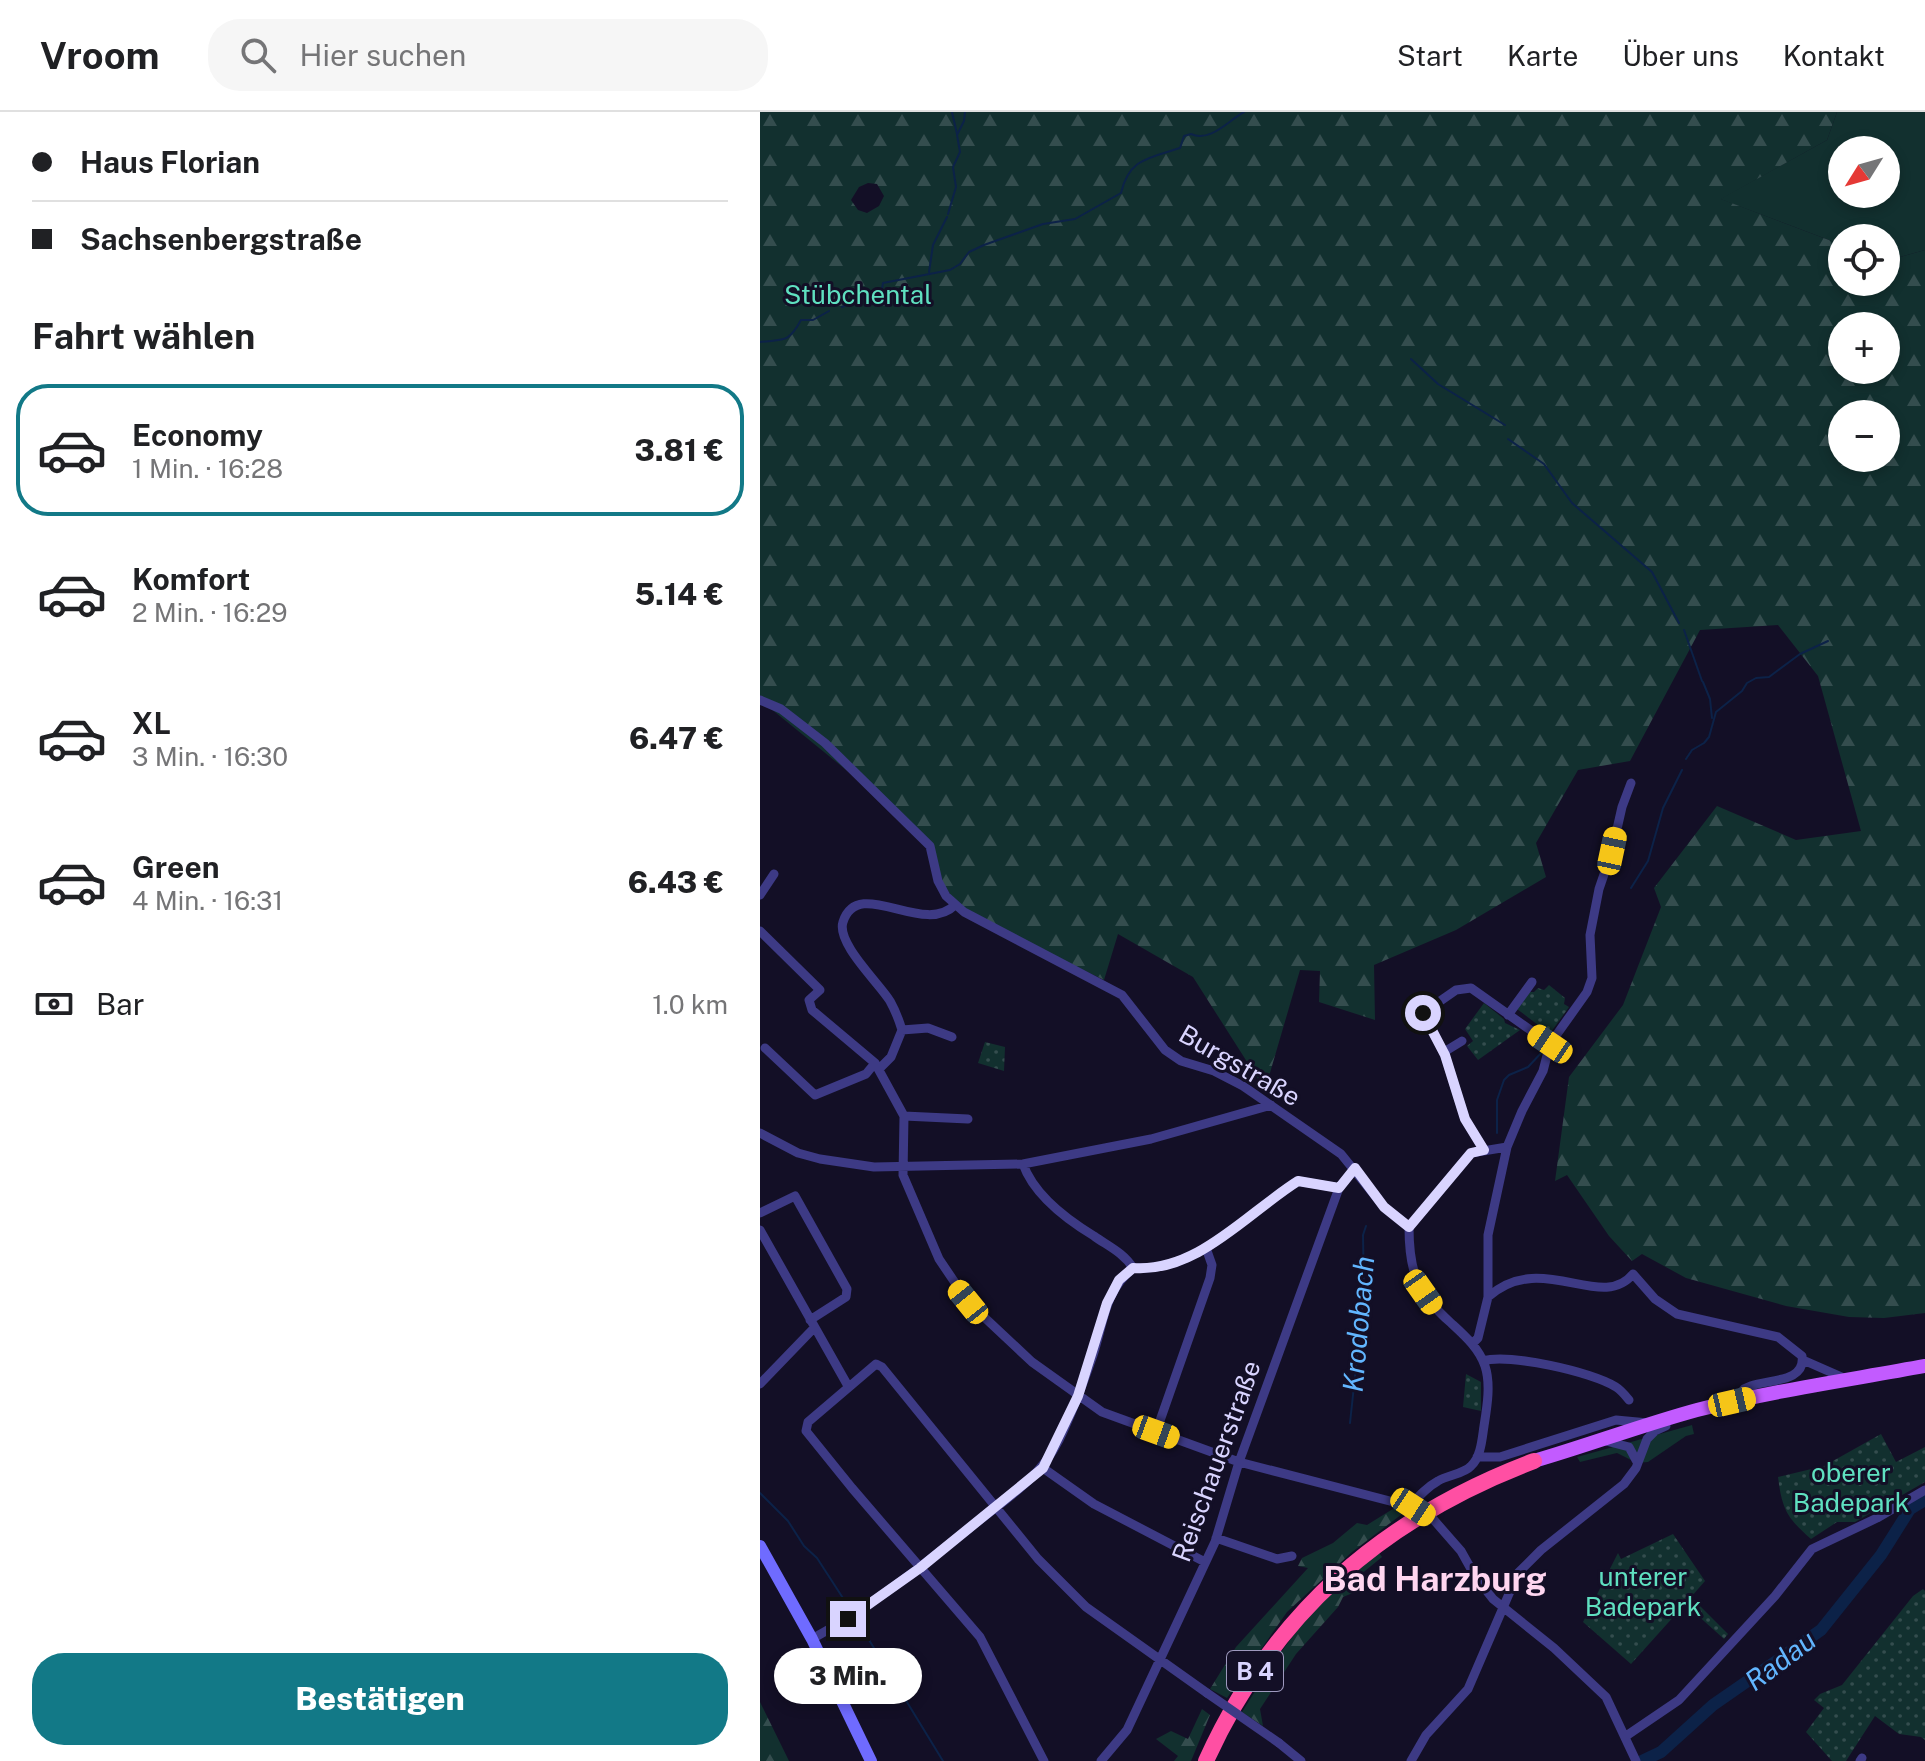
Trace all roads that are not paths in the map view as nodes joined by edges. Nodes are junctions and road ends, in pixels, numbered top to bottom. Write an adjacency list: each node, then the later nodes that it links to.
1 (760, 700): 5 (street, Burgstraße)
2 (1631, 783): 12 (street)
3 (774, 874): 4 (street)
4 (760, 895)
5 (955, 905): 9 (street); 16 (street, Burgstraße)
6 (760, 931): 15 (street)
7 (1532, 982): 8 (street)
8 (1508, 1015): 12 (street); 14 (street)
9 (902, 1030): 10 (street); 15 (street)
10 (952, 1037)
11 (1462, 1041): 14 (street)
12 (1550, 1044): 20 (street)
13 (765, 1048): 15 (street)
14 (1444, 1052): 21 (street)
15 (877, 1066): 17 (street)
16 (1271, 1105): 22 (street); 24 (street, Burgstraße)
17 (904, 1116): 18 (street); 23 (street)
18 (968, 1119)
19 (760, 1133): 23 (street)
20 (1507, 1147): 21 (street); 31 (street)
21 (1484, 1150): 27 (street)
22 (1023, 1164): 23 (street); 30 (street)
23 (903, 1168): 40 (street)
24 (1355, 1168): 25 (street, Reischauerstraße); 27 (street, Burgstraße)
25 (1339, 1188): 29 (street); 49 (street, Reischauerstraße)
26 (760, 1213): 32 (street)
27 (1409, 1227): 33 (street)
28 (760, 1230): 32 (street)
29 (1206, 1248): 30 (street); 45 (street)
30 (1133, 1268): 40 (street)
31 (1488, 1297): 33 (street); 34 (street)
32 (812, 1324): 38 (street); 39 (street)
33 (1472, 1344): 35 (street)
34 (1802, 1358): 37 (street); 42 (street)
35 (1483, 1361): 41 (street); 47 (street)
36 (1925, 1366): 37 (main road, B 4)
37 (1847, 1380): 42 (main road, B 4)
38 (760, 1384)
39 (848, 1386): 54 (street); 59 (street)
40 (1078, 1396): 45 (street); 51 (street)
41 (1629, 1400)
42 (1732, 1402): 43 (main road, B 4)
43 (1680, 1415): 44 (main road, B 4); 50 (street)
44 (1650, 1423): 46 (main road, B 4); 47 (street)
45 (1156, 1432): 49 (street)
46 (1599, 1440): 48 (main road, B 4); 50 (street)
47 (1477, 1457): 53 (street)
48 (1534, 1461): 68 (highway, B 4)
49 (1239, 1462): 53 (street); 55 (street, Reischauerstraße)
50 (1637, 1463): 60 (street)
51 (1043, 1468): 54 (street); 58 (street)
52 (1925, 1490): 63 (street)
53 (1412, 1506): 60 (street, bridge)
54 (995, 1507): 59 (street); 62 (street)
55 (1216, 1538): 57 (street); 58 (street, Reischauerstraße)
56 (760, 1546): 61 (main road)
57 (1292, 1556)
58 (1205, 1562): 62 (street, Reischauerstraße)
59 (920, 1568): 61 (street); 66 (street)
60 (1502, 1607): 63 (street); 70 (street)
61 (812, 1639): 65 (main road)
62 (1160, 1659): 67 (street, Reischauerstraße); 69 (street, bridge)
63 (1626, 1736): 64 (street)
64 (1636, 1760)
65 (871, 1761)
66 (1044, 1761)
67 (1101, 1761)
68 (1206, 1761)
69 (1301, 1761)
70 (1411, 1761)

